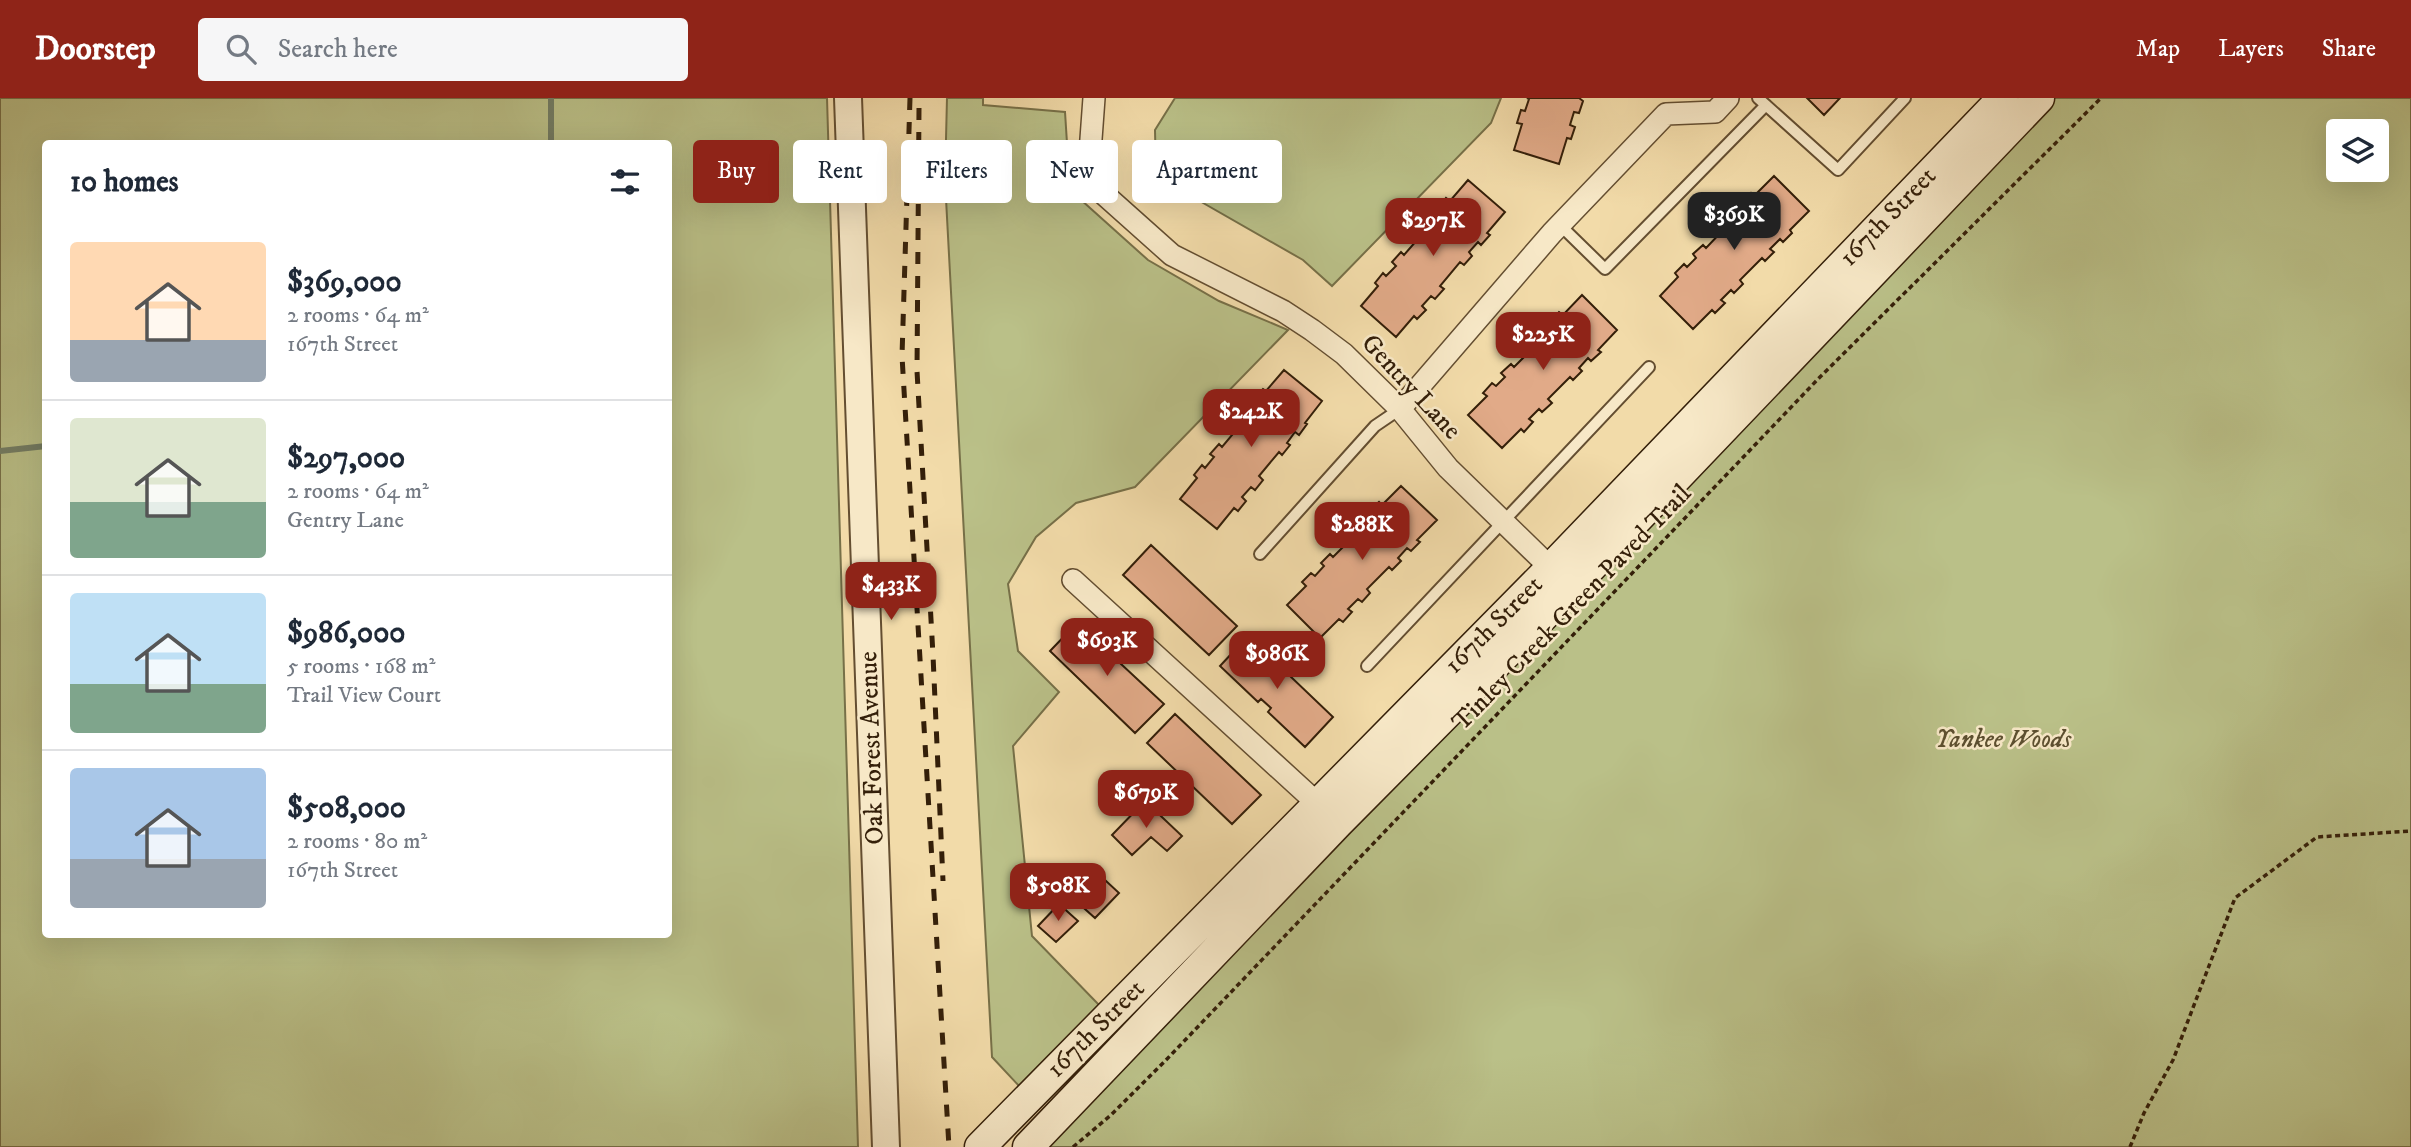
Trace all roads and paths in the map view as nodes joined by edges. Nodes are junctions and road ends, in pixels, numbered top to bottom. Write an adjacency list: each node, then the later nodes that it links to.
1 (848, 98): 18 (street, Oak Forest Avenue)
2 (1094, 98): 10 (street, Gentry Lane)
3 (1728, 98): 8 (street)
4 (1905, 98): 6 (lane)
5 (2101, 98): 21 (path, Tinley Creek Green Paved Trail)
6 (1762, 101): 8 (lane)
7 (2022, 101): 13 (main road, 167th Street)
8 (1560, 225): 10 (street)
9 (1649, 367): 11 (lane)
10 (1400, 409): 11 (street, Gentry Lane); 12 (lane)
11 (1503, 523): 13 (street, Gentry Lane); 15 (lane)
12 (1260, 554)
13 (1561, 578): 16 (main road, 167th Street); 20 (main road, 167th Street)
14 (1073, 580): 16 (street)
15 (1367, 666)
16 (1318, 804): 19 (main road, 167th Street)
17 (2411, 831): 22 (path)
18 (886, 1147)
19 (980, 1147)
20 (1028, 1147)
21 (1073, 1147)
22 (2130, 1147)

